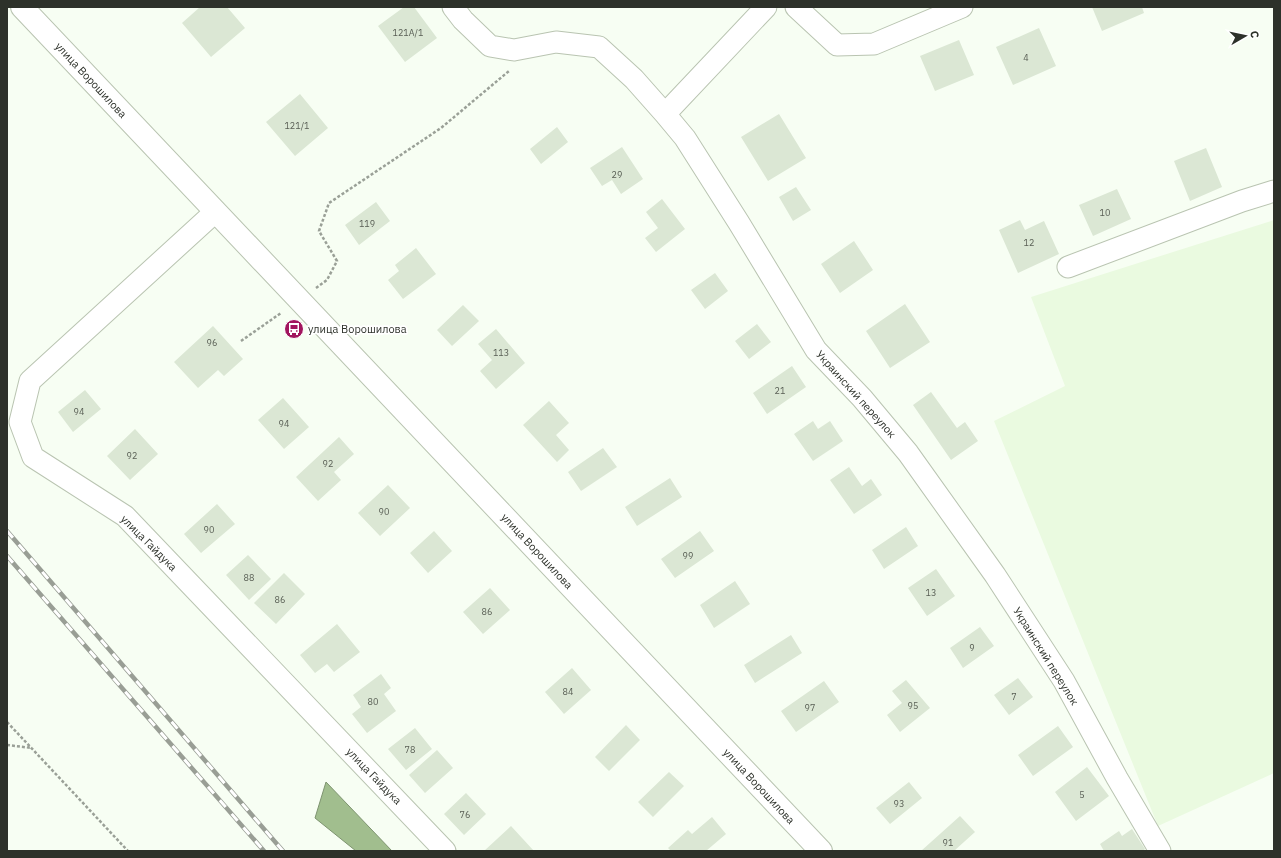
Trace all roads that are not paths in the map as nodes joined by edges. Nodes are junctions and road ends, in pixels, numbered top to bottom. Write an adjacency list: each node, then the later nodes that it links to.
1 (22, 7): 8 (main road, улица Ворошилова)
2 (453, 7): 6 (street, Украинский переулок)
3 (766, 7): 6 (street)
4 (796, 7): 5 (street)
5 (962, 7)
6 (665, 114): 12 (street, Украинский переулок)
7 (1274, 191): 9 (street)
8 (215, 212): 10 (street, улица Гайдука); 11 (main road, улица Ворошилова)
9 (1068, 267)
10 (445, 851)
11 (821, 851)
12 (1160, 851)

